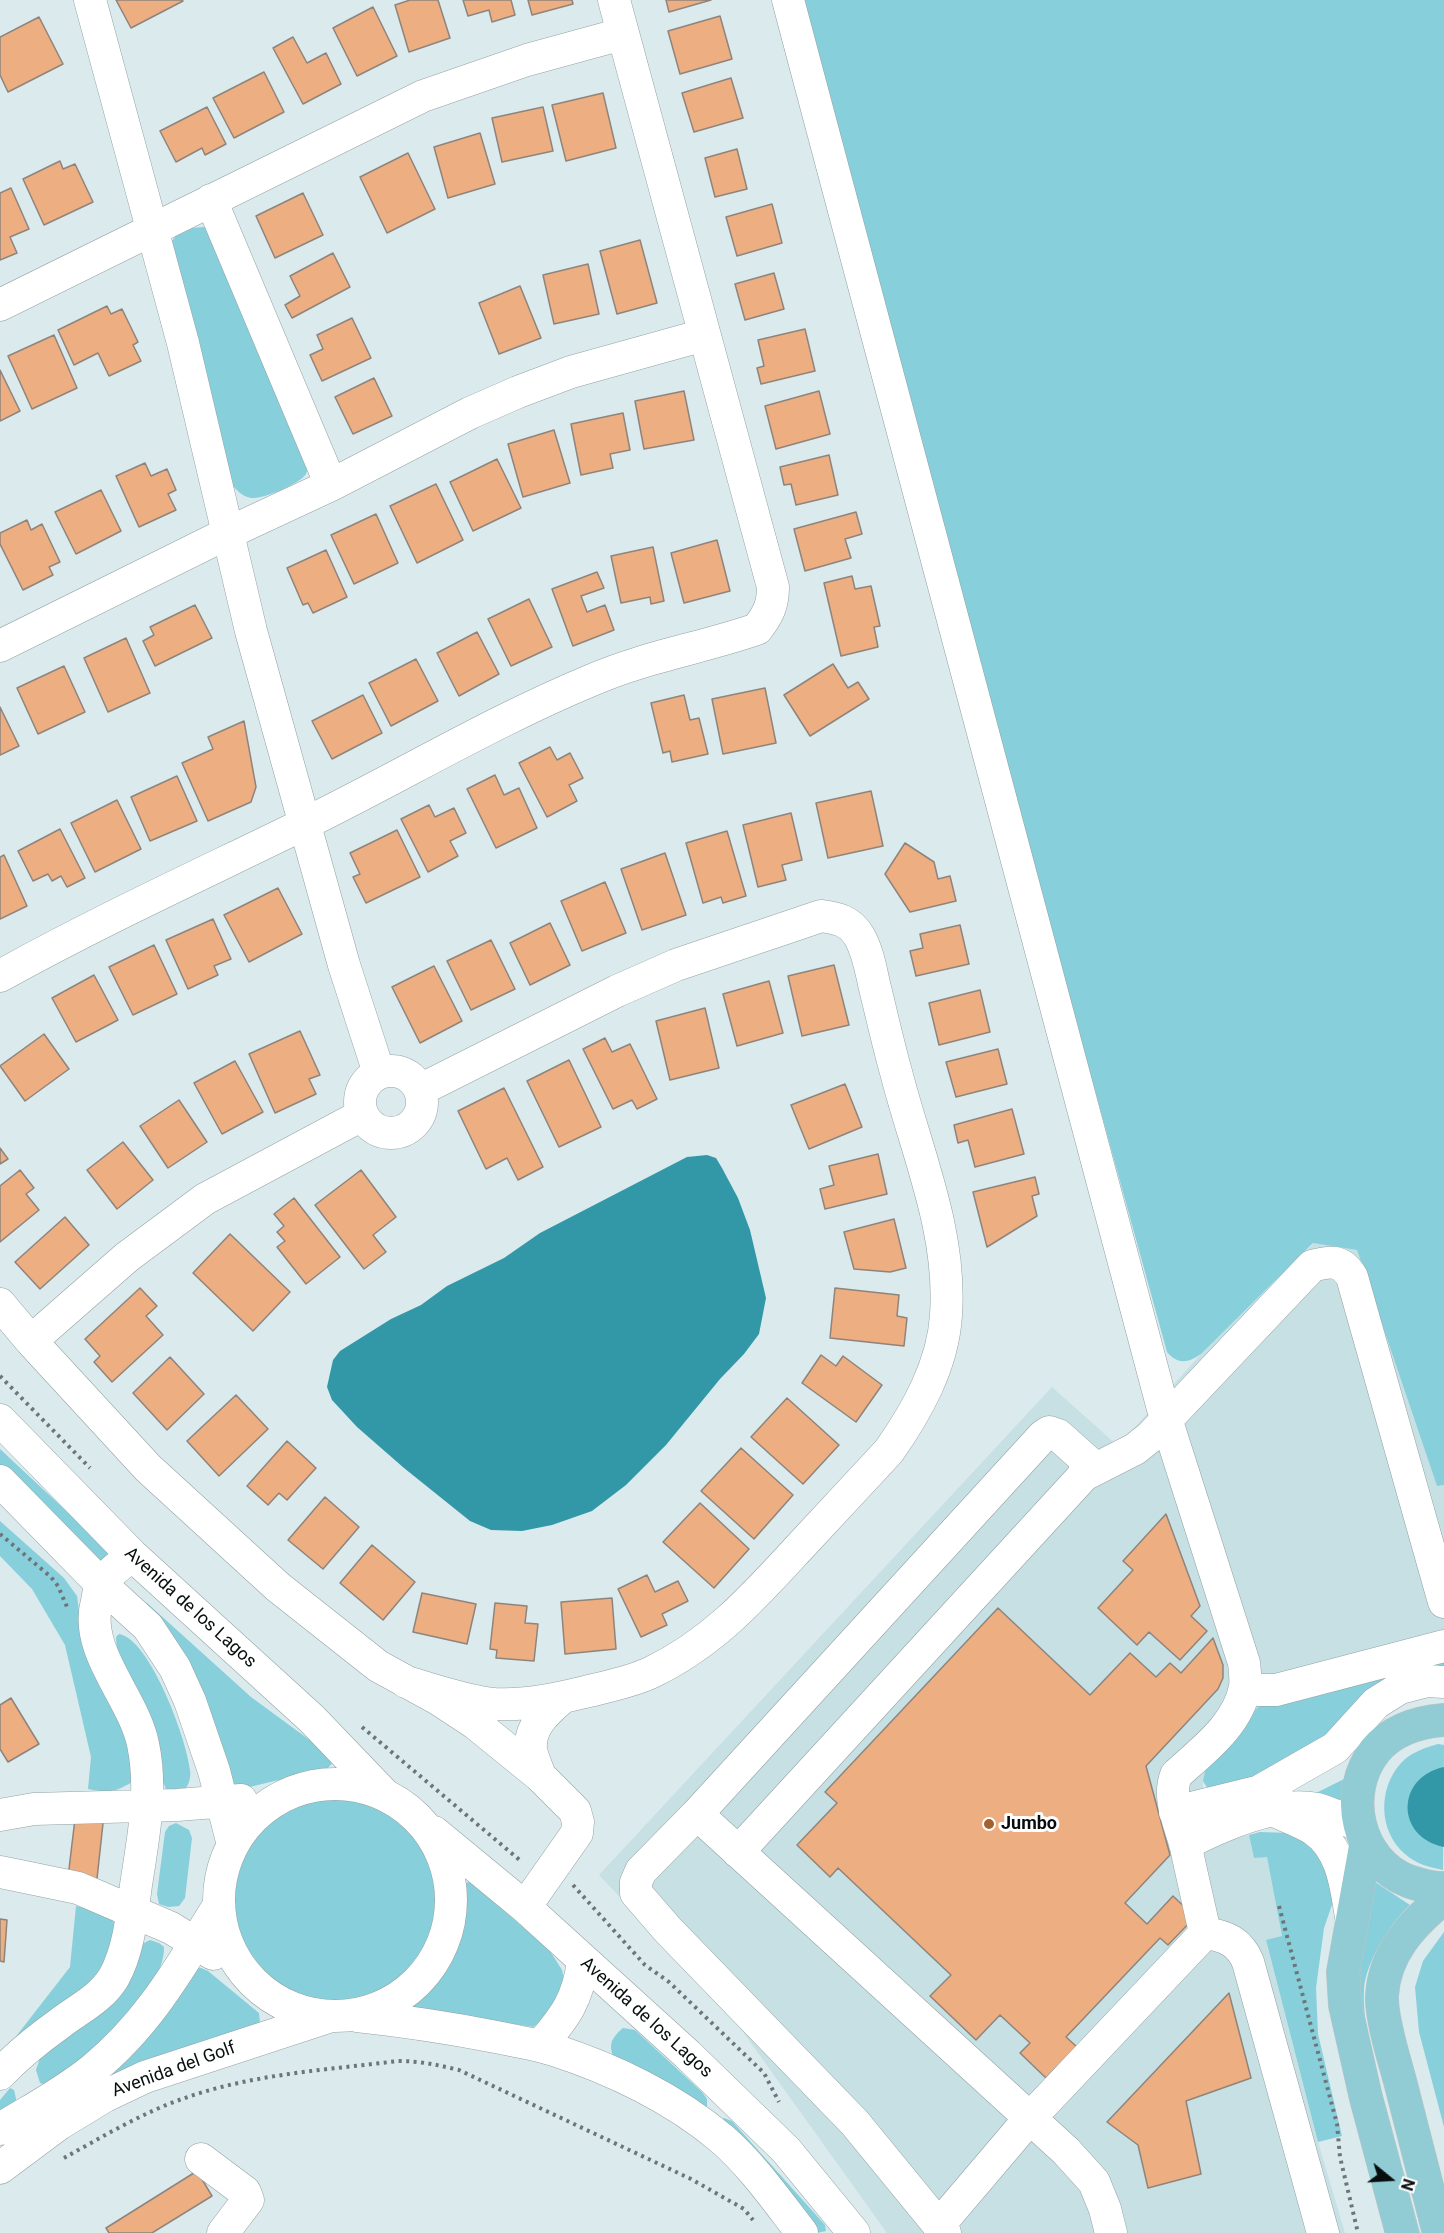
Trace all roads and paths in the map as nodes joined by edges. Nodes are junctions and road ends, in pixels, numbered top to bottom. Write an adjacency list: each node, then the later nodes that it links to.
1 (90, 0): 6 (street)
2 (614, 0): 4 (street)
3 (788, 0): 20 (street)
4 (622, 34): 5 (street); 8 (street)
5 (211, 200): 6 (street); 9 (street)
6 (151, 230): 7 (street); 10 (street)
7 (0, 305)
8 (704, 335): 9 (street); 12 (street)
9 (331, 485): 10 (street)
10 (228, 533): 11 (street); 12 (street)
11 (0, 646)
12 (305, 824): 13 (street); 14 (street)
13 (0, 976)
14 (378, 1073): 15 (street); 16 (street)
15 (420, 1090): 16 (street); 33 (street)
16 (362, 1114): 18 (street)
17 (0, 1304): 18 (street)
18 (31, 1341): 30 (street)
19 (0, 1376): 23 (path)
20 (1165, 1414): 22 (street); 25 (street); 32 (street)
21 (0, 1420): 26 (street, Avenida de los Lagos)
22 (1084, 1474): 44 (street); 50 (street)
23 (96, 1477)
24 (0, 1481): 27 (street)
25 (1431, 1504): 28 (street)
26 (132, 1555): 27 (street); 38 (street, Avenida de los Lagos)
27 (101, 1584): 41 (street); 42 (street)
28 (1444, 1602)
29 (1444, 1646): 32 (street)
30 (406, 1682): 33 (street); 37 (street)
31 (1444, 1682): 40 (street)
32 (1245, 1686): 43 (street)
33 (562, 1698): 37 (street)
34 (1444, 1720): 36 (main road)
35 (358, 1724): 51 (path)
36 (1376, 1751): 40 (street); 47 (main road)
37 (540, 1776): 51 (street)
38 (384, 1794): 39 (street); 46 (street)
39 (280, 1797): 41 (street); 49 (street)
40 (1266, 1801): 43 (street); 47 (street); 48 (street); 59 (street)
41 (222, 1802): 42 (street); 49 (street)
42 (147, 1807): 45 (street); 58 (street)
43 (1175, 1812): 48 (street)
44 (697, 1814): 50 (street); 75 (street)
45 (0, 1815)
46 (420, 1821): 57 (street, Avenida de los Lagos); 64 (street, Avenida del Golf)
47 (1363, 1835): 53 (main road); 59 (main road)
48 (1185, 1844): 60 (street)
49 (233, 1845): 55 (street)
50 (738, 1852): 69 (street)
51 (553, 1867): 57 (street); 67 (path)
52 (0, 1872): 58 (street)
53 (1444, 1888)
54 (1444, 1898): 83 (main road)
55 (219, 1905): 61 (street, Avenida del Golf); 63 (street)
56 (1279, 1906): 81 (path)
57 (525, 1907): 62 (street, Avenida de los Lagos)
58 (132, 1911): 61 (street); 66 (street)
59 (1351, 1919): 82 (main road)
60 (1205, 1933): 69 (street); 80 (street)
61 (195, 1944): 63 (street); 68 (street, Avenida del Golf)
62 (583, 1961): 65 (street); 78 (street, Avenida de los Lagos)
63 (245, 1974): 64 (street)
64 (341, 2016): 65 (street); 68 (street, Avenida del Golf)
65 (540, 2046): 77 (street)
66 (7, 2067): 68 (street)
67 (783, 2111)
68 (52, 2112): 70 (street, Avenida del Golf); 73 (street, Avenida del Golf)
69 (1030, 2118): 75 (street); 79 (street)
70 (0, 2129)
71 (201, 2159): 76 (street)
72 (59, 2161): 74 (path)
73 (0, 2168)
74 (759, 2227)
75 (942, 2229)
76 (223, 2233)
77 (802, 2233)
78 (854, 2233)
79 (1111, 2233)
80 (1323, 2233)
81 (1358, 2233)
82 (1402, 2233)
83 (1439, 2233)

